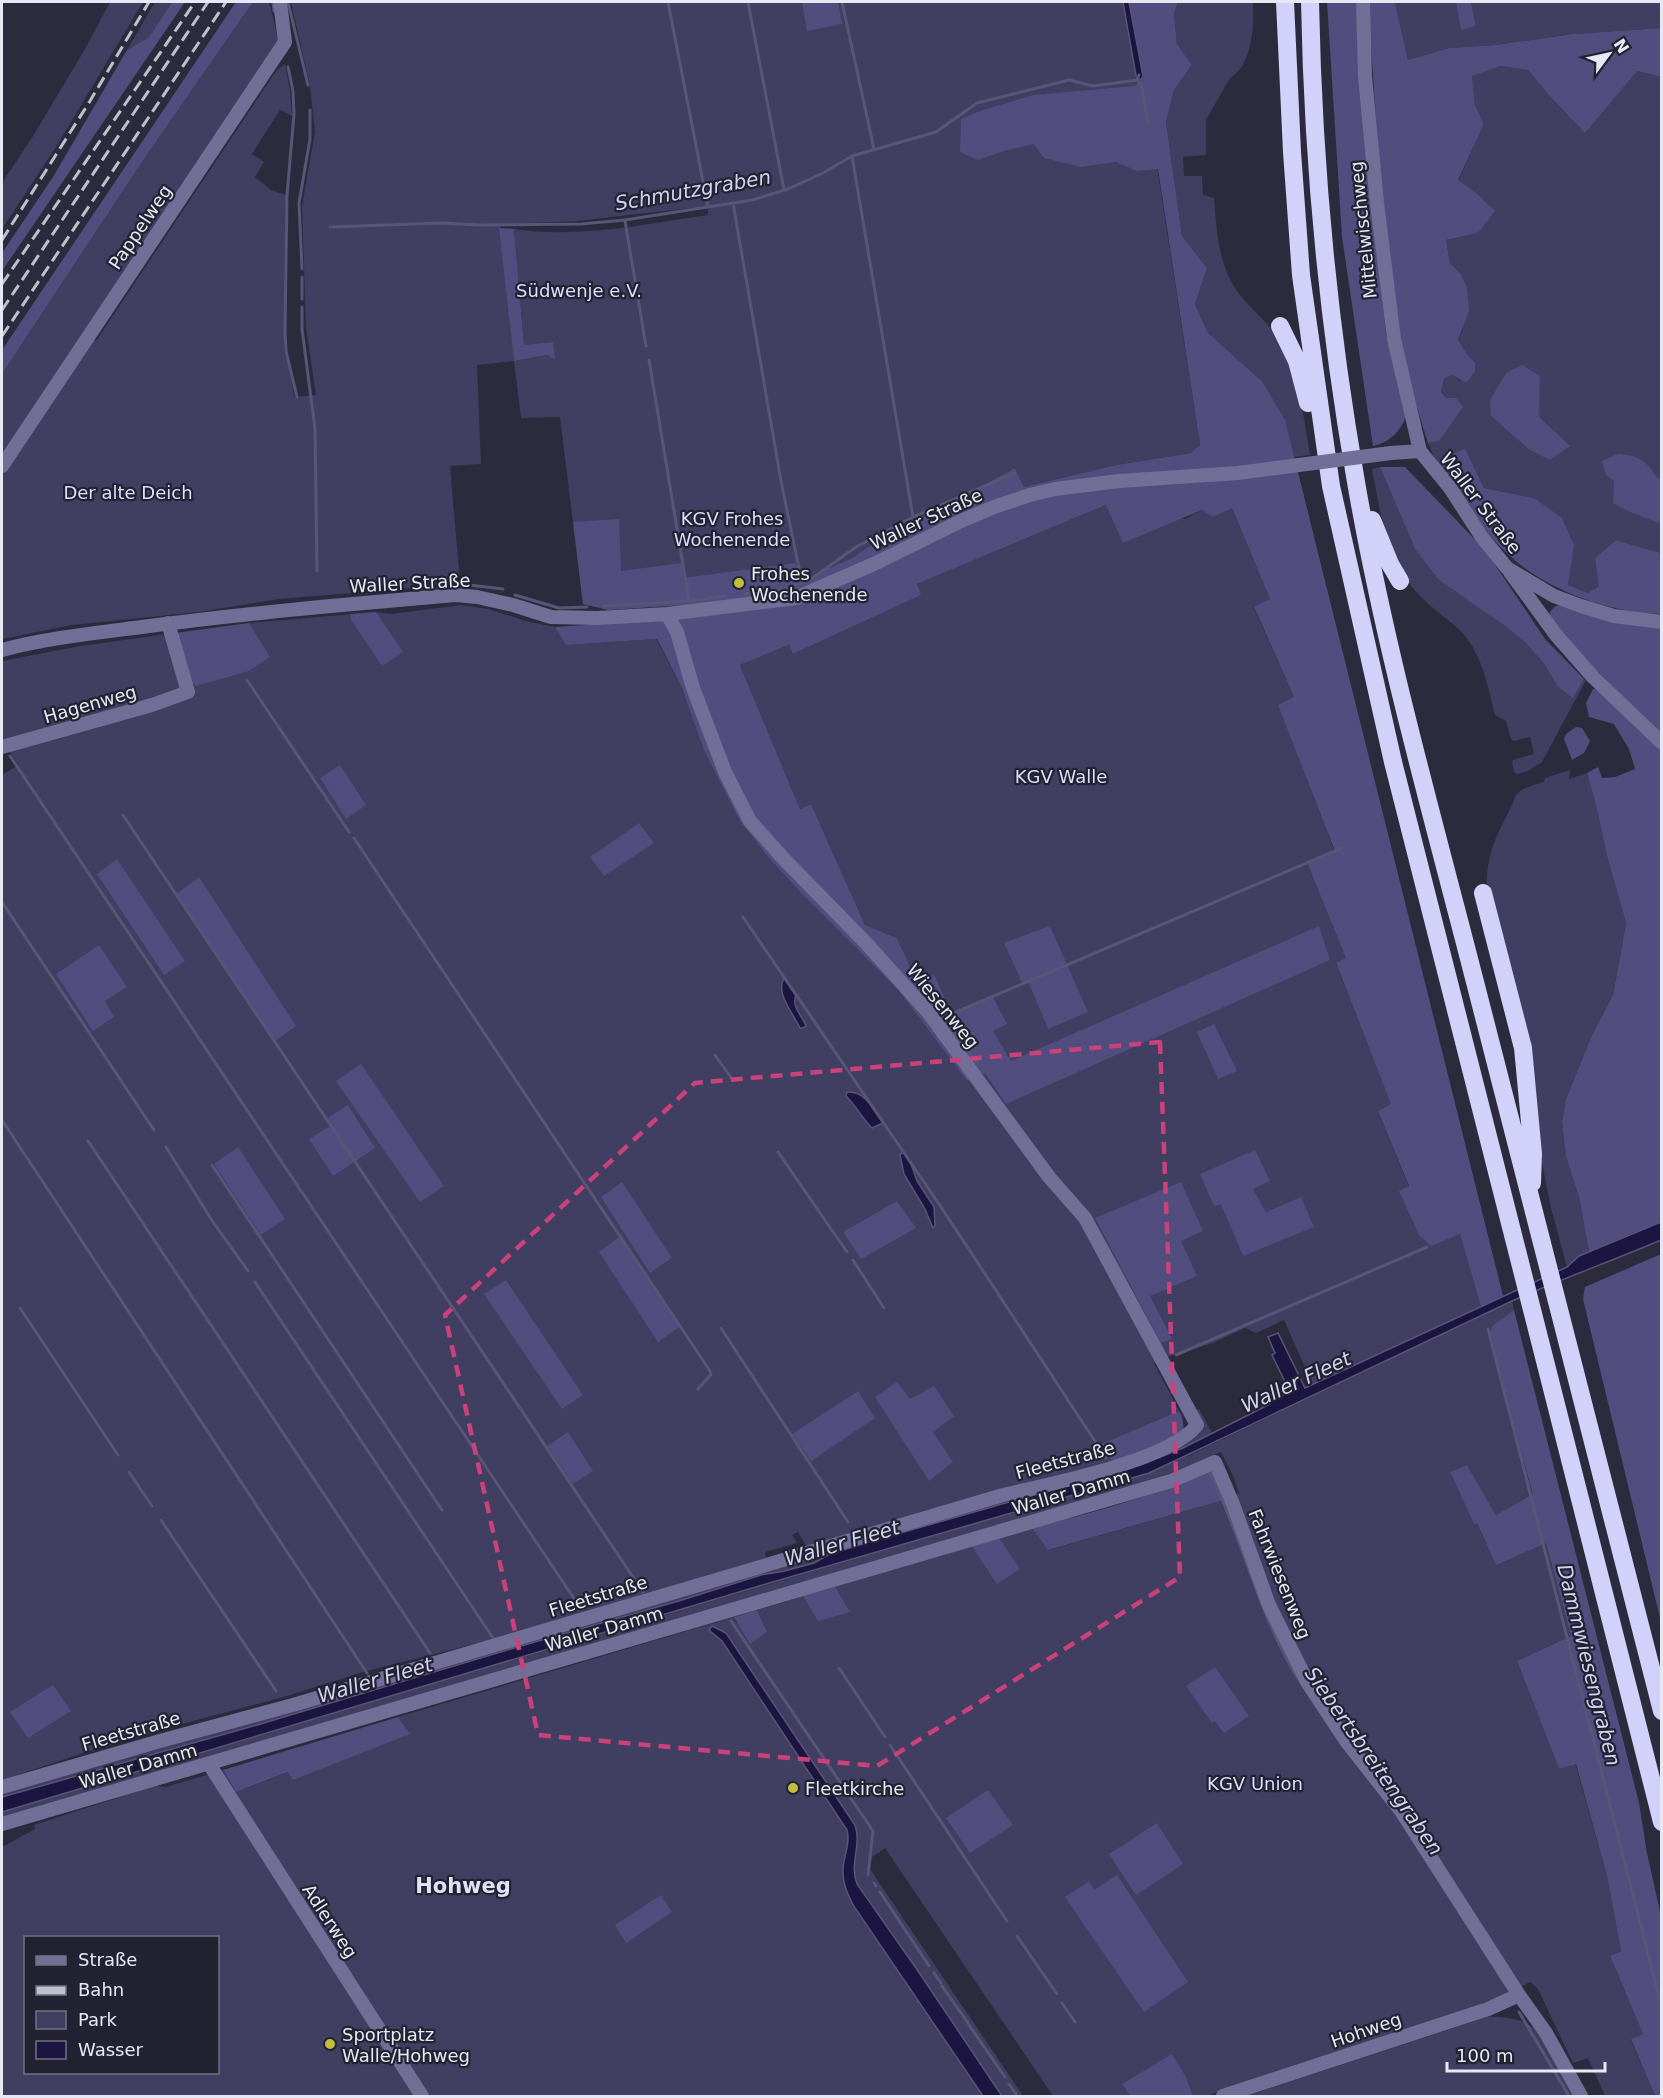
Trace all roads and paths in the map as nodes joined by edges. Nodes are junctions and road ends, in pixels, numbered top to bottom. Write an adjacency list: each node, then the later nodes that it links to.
1 (280, 2): 8 (street, Pappelweg)
2 (1285, 2): 6 (highway)
3 (1310, 2): 9 (highway)
4 (1363, 2): 7 (street, Mittelwischweg)
5 (1280, 326): 6 (highway)
6 (1324, 441): 27 (highway)
7 (1420, 451): 10 (street, Waller Straße); 14 (street, Waller Straße, bridge)
8 (2, 466)
9 (1356, 485): 11 (highway); 21 (highway)
10 (1507, 568): 12 (street, Waller Straße); 13 (street)
11 (1400, 581)
12 (1554, 596): 13 (street); 15 (street, Waller Straße)
13 (1537, 613): 18 (street)
14 (667, 614): 16 (street, Waller Straße); 22 (street, Wiesenweg)
15 (1662, 621)
16 (168, 623): 17 (street, Waller Straße); 19 (street, Hagenweg)
17 (2, 650)
18 (1662, 743)
19 (2, 747)
20 (1483, 893): 21 (highway)
21 (1531, 1203): 24 (highway)
22 (1197, 1425): 26 (street, Fleetstraße)
23 (1215, 1461): 25 (street, Waller Damm); 29 (street, Fahrwiesenweg)
24 (1662, 1711)
25 (208, 1764): 28 (street, Waller Damm); 30 (street, Adlerweg)
26 (2, 1787)
27 (1662, 1822)
28 (2, 1824)
29 (1519, 1995): 31 (street, Hohweg); 32 (street, Fahrwiesenweg)
30 (422, 2097)
31 (1223, 2097)
32 (1581, 2097)

